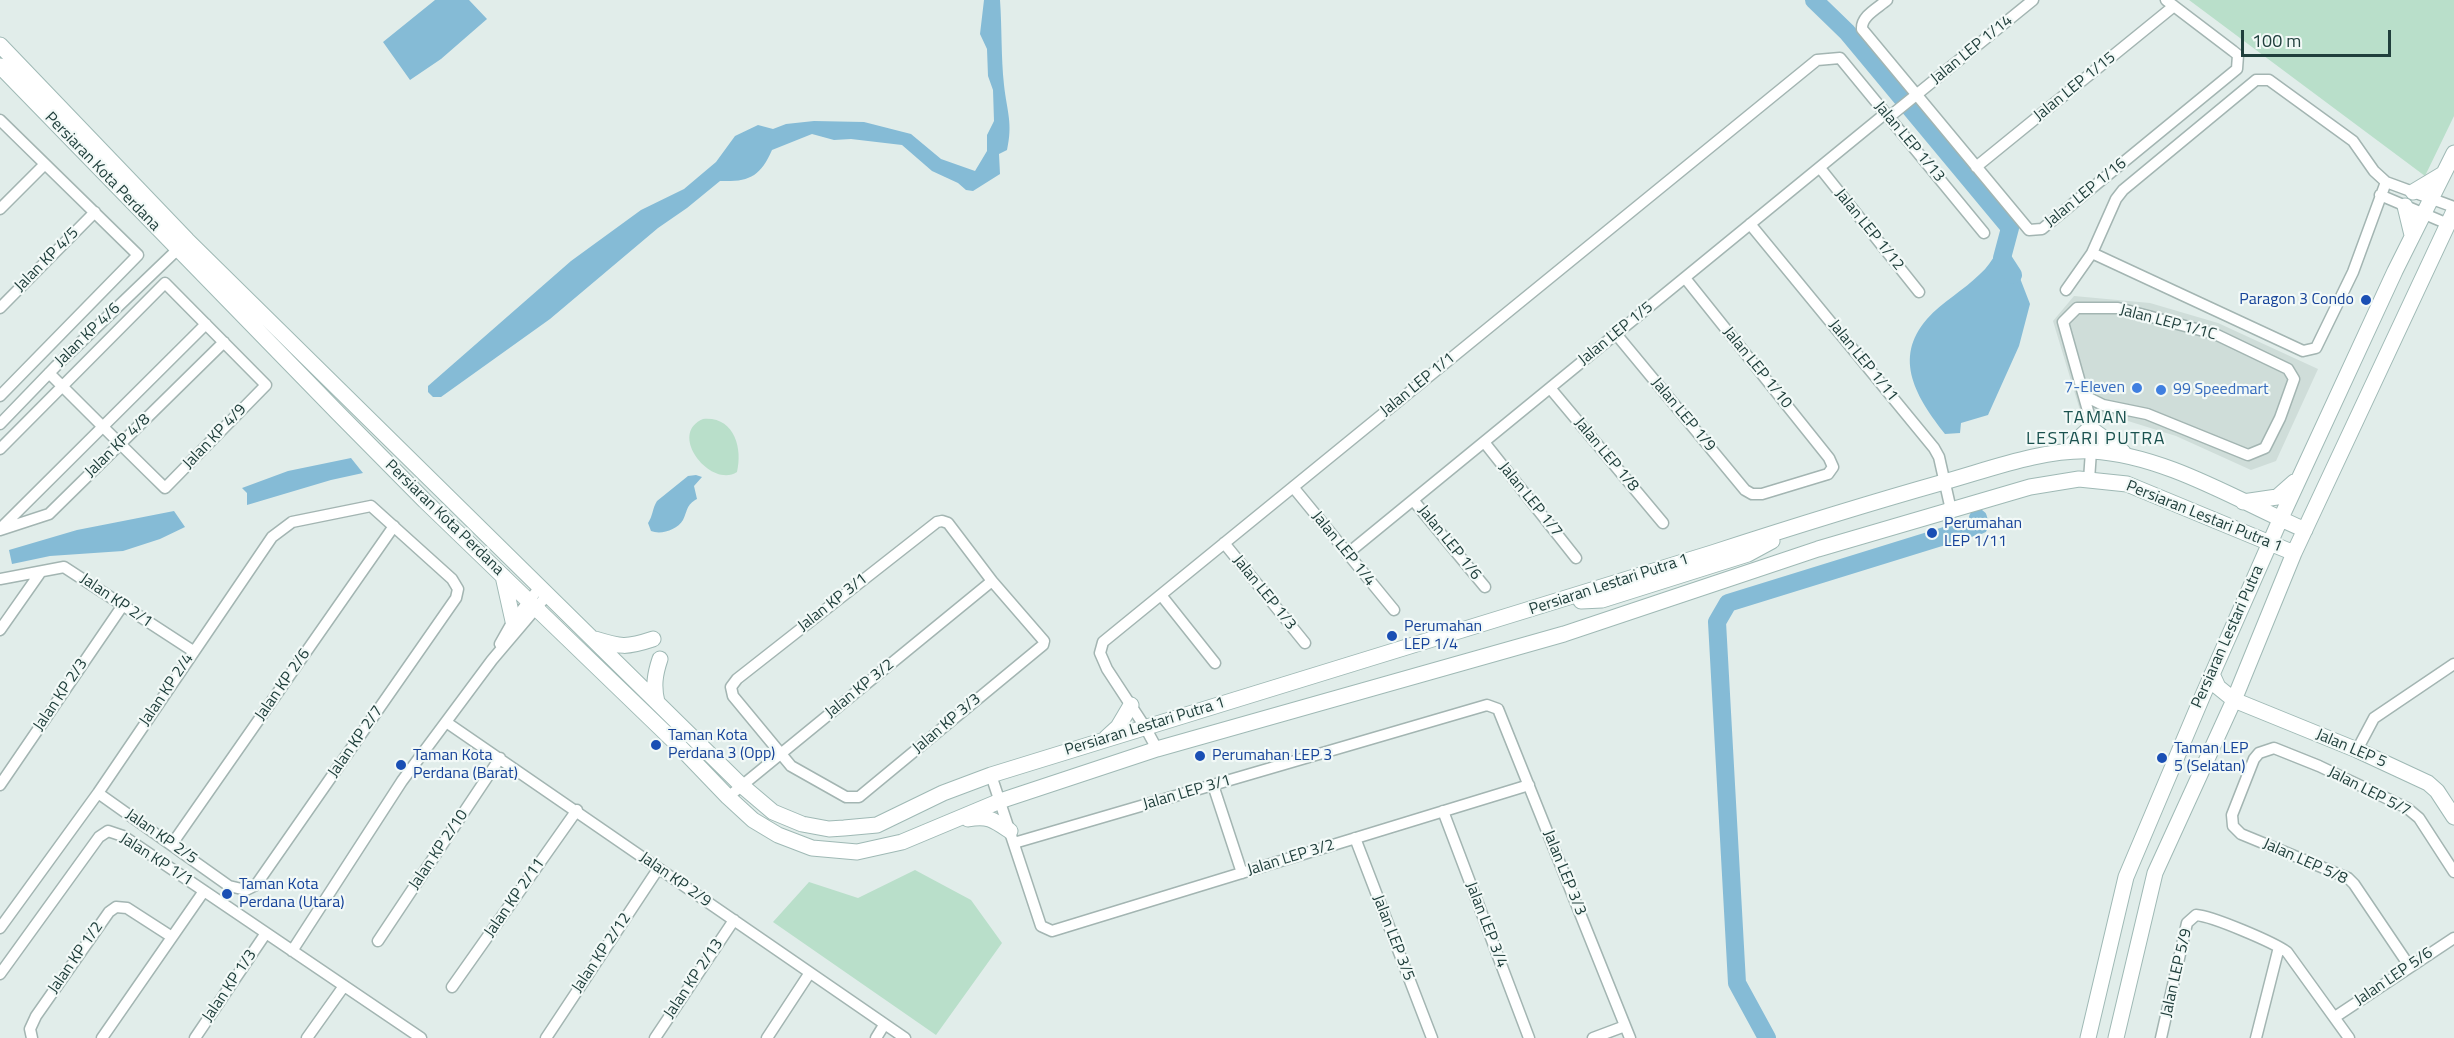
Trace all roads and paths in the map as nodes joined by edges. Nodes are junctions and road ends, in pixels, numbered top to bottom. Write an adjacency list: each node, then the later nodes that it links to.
1 (1887, 0): 7 (street, Jalan LEP 1/16)
2 (2033, 0): 7 (street, Jalan LEP 1/14)
3 (2170, 3): 12 (street, Jalan LEP 1/15); 12 (street, Jalan LEP 1/16)
4 (0, 45): 77 (street, Persiaran Kota Perdana)
5 (1831, 57): 8 (street, Jalan LEP 1/13); 55 (street, Jalan LEP 1/1)
6 (0, 66): 27 (street, Persiaran Kota Perdana)
7 (1914, 98): 8 (street, Jalan LEP 1/14); 12 (street, Jalan LEP 1/16)
8 (1890, 114): 13 (street, Jalan LEP 1/5); 25 (street, Jalan LEP 1/13)
9 (0, 120): 11 (street)
10 (2454, 153): 14 (street, Persiaran Lestari Putra)
11 (45, 164): 20 (street); 21 (street)
12 (1976, 167)
13 (1820, 168): 24 (street, Jalan LEP 1/5); 31 (street, Jalan LEP 1/12)
14 (2443, 174): 16 (street); 18 (street, Persiaran Lestari Putra)
15 (2386, 182): 16 (street); 17 (street); 28 (street)
16 (2413, 192): 18 (street)
17 (2380, 195): 19 (street); 28 (street)
18 (2430, 198): 22 (street, Persiaran Lestari Putra); 23 (street)
19 (2405, 206): 22 (street); 26 (street)
20 (0, 209)
21 (94, 212): 32 (street, Jalan KP 4/5); 36 (street, Jalan KP 4/6)
22 (2423, 213): 23 (street); 26 (street, Persiaran Lestari Putra)
23 (2452, 214): 65 (street, Persiaran Lestari Putra)
24 (1750, 224): 29 (street, Jalan LEP 1/5); 54 (street, Jalan LEP 1/11)
25 (1984, 233)
26 (2412, 235): 52 (street, Persiaran Lestari Putra)
27 (178, 249): 37 (street, Jalan KP 4/6); 72 (street, Persiaran Kota Perdana)
28 (2092, 253): 30 (street)
29 (1684, 278): 34 (street, Jalan LEP 1/5); 56 (street, Jalan LEP 1/10)
30 (2066, 290)
31 (1918, 292)
32 (0, 308)
33 (206, 324): 35 (street); 38 (street); 45 (street, Jalan KP 4/8)
34 (1616, 334): 39 (street, Jalan LEP 1/5); 56 (street, Jalan LEP 1/9)
35 (224, 342): 47 (street, Jalan KP 4/8); 47 (street, Jalan KP 4/9)
36 (42, 352): 37 (street); 40 (street, Jalan KP 4/6)
37 (52, 370): 38 (street); 44 (street, Jalan KP 4/6)
38 (62, 387): 45 (street); 48 (street)
39 (1550, 388): 46 (street, Jalan LEP 1/5); 61 (street, Jalan LEP 1/8)
40 (0, 396)
41 (2085, 396): 42 (street); 42 (street, Jalan LEP 1/1C); 43 (street)
42 (2112, 407): 43 (street)
43 (2090, 423): 49 (street); 50 (street); 51 (street)
44 (0, 424)
45 (103, 427): 47 (street); 64 (street, Jalan KP 4/8)
46 (1484, 442): 57 (street, Jalan LEP 1/5); 70 (street, Jalan LEP 1/7)
47 (120, 444): 64 (street, Jalan KP 4/8)
48 (0, 449)
49 (2091, 451): 50 (street, Persiaran Lestari Putra 1); 51 (street, Persiaran Lestari Putra 1); 53 (street)
50 (2064, 452): 54 (street, Persiaran Lestari Putra 1)
51 (2128, 456): 58 (street, Persiaran Lestari Putra 1)
52 (2303, 471): 58 (street); 60 (street, Persiaran Lestari Putra)
53 (2089, 480): 59 (street, Persiaran Lestari Putra 1); 63 (street, Persiaran Lestari Putra 1)
54 (1945, 482): 59 (street, Jalan LEP 1/11); 98 (street, Persiaran Lestari Putra 1)
55 (1293, 487): 66 (street, Jalan LEP 1/1); 68 (street, Jalan LEP 1/4)
56 (1752, 494)
57 (1413, 500): 68 (street, Jalan LEP 1/5); 76 (street, Jalan LEP 1/6)
58 (2243, 502): 60 (street, Persiaran Lestari Putra 1)
59 (1951, 510): 100 (street, Persiaran Lestari Putra 1)
60 (2280, 520): 65 (street, Persiaran Lestari Putra 1); 67 (street, Persiaran Lestari Putra)
61 (1663, 523)
62 (394, 526): 87 (street, Jalan KP 2/4); 120 (street, Jalan KP 2/6); 124 (street, Jalan KP 2/7)
63 (2233, 528): 67 (street, Persiaran Lestari Putra 1); 75 (street)
64 (0, 529)
65 (2305, 530): 69 (street, Persiaran Lestari Putra)
66 (1224, 543): 78 (street, Jalan LEP 1/1); 86 (street, Jalan LEP 1/3)
67 (2270, 543): 69 (street, Persiaran Lestari Putra 1); 75 (street, Persiaran Lestari Putra)
68 (1347, 554): 81 (street, Jalan LEP 1/4)
69 (2294, 554): 93 (street, Persiaran Lestari Putra)
70 (1576, 558)
71 (40, 573): 73 (street, Jalan KP 2/1); 80 (street, Jalan KP 2/1); 83 (street)
72 (504, 576): 79 (street, Persiaran Kota Perdana); 82 (street)
73 (0, 579)
74 (992, 580): 102 (street, Jalan KP 3/2); 102 (street, Jalan KP 3/3); 102 (street, Jalan KP 3/1)
75 (2252, 583): 92 (street, Persiaran Lestari Putra)
76 (1485, 587)
77 (544, 590): 79 (street); 84 (street, Persiaran Kota Perdana)
78 (1161, 595): 90 (street); 95 (street, Jalan LEP 1/1)
79 (533, 604): 82 (street); 89 (street); 111 (street, Persiaran Kota Perdana)
80 (123, 605): 87 (street, Jalan KP 2/1); 107 (street, Jalan KP 2/3)
81 (1394, 610)
82 (513, 621): 89 (street)
83 (0, 630)
84 (592, 638): 85 (street); 94 (street, Persiaran Kota Perdana)
85 (652, 639)
86 (1305, 643)
87 (193, 651): 110 (street, Jalan KP 2/4)
88 (660, 658): 94 (street)
89 (492, 660): 97 (street)
90 (1215, 663)
91 (2454, 664): 101 (street)
92 (2212, 674): 93 (street); 156 (street, Persiaran Lestari Putra)
93 (2234, 700): 101 (street, Jalan LEP 5); 157 (street, Persiaran Lestari Putra)
94 (657, 702): 106 (street, Persiaran Kota Perdana)
95 (1131, 705): 98 (street, Jalan LEP 1/1); 99 (street)
96 (1498, 709): 108 (street, Jalan LEP 3/1); 109 (street, Jalan LEP 3/3)
97 (446, 722): 104 (street, Jalan KP 2/9); 133 (street)
98 (1145, 726): 99 (street, Persiaran Lestari Putra 1); 100 (street, Jalan LEP 1/1)
99 (1104, 740): 105 (street, Persiaran Lestari Putra 1)
100 (1157, 749): 112 (street, Persiaran Lestari Putra 1)
101 (2357, 750): 116 (street, Jalan LEP 5)
102 (780, 753): 106 (street, Jalan KP 3/2)
103 (2259, 753): 122 (street, Jalan LEP 5/7); 134 (street, Jalan LEP 5/8)
104 (500, 758): 114 (street, Jalan KP 2/9); 131 (street, Jalan KP 2/10)
105 (991, 775): 112 (street); 113 (street, Persiaran Lestari Putra 1)
106 (740, 784): 111 (street, Jalan KP 3/2); 113 (street, Persiaran Kota Perdana)
107 (0, 785)
108 (1213, 785): 118 (street, Jalan LEP 3/1); 123 (street)
109 (1529, 785): 115 (street, Jalan LEP 3/2); 141 (street, Jalan LEP 3/3)
110 (99, 793): 120 (street, Jalan KP 2/5); 127 (street, Jalan KP 2/4)
111 (728, 796): 117 (street, Persiaran Kota Perdana)
112 (1000, 801): 117 (street, Persiaran Lestari Putra 1); 118 (street)
113 (914, 807)
114 (577, 810): 121 (street, Jalan KP 2/9); 138 (street, Jalan KP 2/11)
115 (1443, 811): 119 (street, Jalan LEP 3/2); 153 (street, Jalan LEP 3/4)
116 (2454, 817)
117 (942, 825): 118 (street)
118 (1012, 837): 123 (street, Jalan LEP 3/2)
119 (1355, 838): 123 (street, Jalan LEP 3/2); 152 (street, Jalan LEP 3/5)
120 (172, 844): 124 (street, Jalan KP 2/5)
121 (658, 869): 126 (street, Jalan KP 2/9); 147 (street, Jalan KP 2/12)
122 (2454, 872)
123 (1242, 873)
124 (256, 885)
125 (204, 891): 128 (street, Jalan KP 1/1); 129 (street); 135 (street, Jalan KP 1/1)
126 (734, 920): 136 (street, Jalan KP 2/9); 148 (street, Jalan KP 2/13)
127 (0, 928)
128 (266, 933): 133 (street, Jalan KP 1/1); 144 (street, Jalan KP 1/3)
129 (172, 937): 142 (street, Jalan KP 1/2); 143 (street)
130 (2454, 938): 134 (street, Jalan LEP 5/6)
131 (378, 941)
132 (2279, 947): 139 (street); 158 (street, Jalan LEP 5/9); 159 (street)
133 (292, 951): 137 (street, Jalan KP 1/1)
134 (2410, 967): 139 (street, Jalan LEP 5/6)
135 (0, 974)
136 (809, 974): 140 (street, Jalan KP 2/9); 149 (street)
137 (344, 986): 145 (street); 146 (street, Jalan KP 1/1)
138 (452, 987)
139 (2335, 1017): 160 (street)
140 (885, 1025): 150 (street); 151 (street, Jalan KP 2/9)
141 (1625, 1026): 154 (street); 155 (street, Jalan LEP 3/3)
142 (32, 1038)
143 (102, 1038)
144 (195, 1038)
145 (307, 1038)
146 (421, 1038)
147 (546, 1038)
148 (655, 1038)
149 (767, 1038)
150 (876, 1038)
151 (905, 1038)
152 (1432, 1038)
153 (1529, 1038)
154 (1593, 1038)
155 (1630, 1038)
156 (2088, 1038)
157 (2115, 1038)
158 (2162, 1038)
159 (2256, 1038)
160 (2349, 1038)

